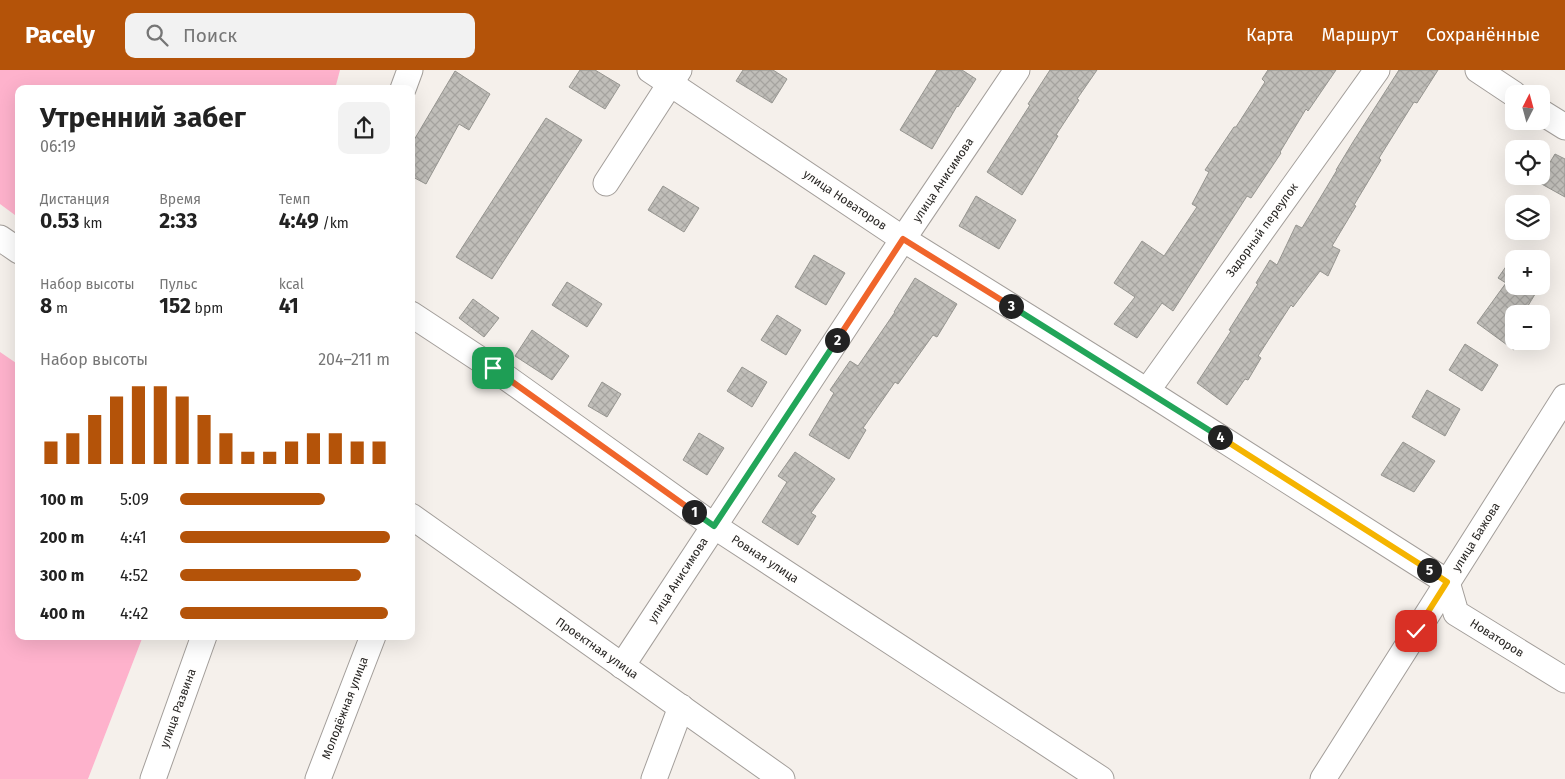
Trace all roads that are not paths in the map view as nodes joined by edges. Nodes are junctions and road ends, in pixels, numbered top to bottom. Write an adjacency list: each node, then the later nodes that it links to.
1 (410, 70): 6 (street)
2 (1017, 70): 12 (street, улица Анисимова)
3 (1378, 70): 15 (street, Задорный переулок)
4 (1478, 70): 7 (street)
5 (666, 74): 10 (street); 12 (street, улица Новаторов)
6 (404, 85)
7 (1505, 88)
8 (1550, 118): 9 (street)
9 (1565, 127)
10 (606, 183)
11 (0, 238): 13 (street)
12 (903, 239): 15 (street, улица Новаторов); 18 (street, улица Анисимова)
13 (15, 247)
14 (415, 317): 18 (street, Ровная улица)
15 (1148, 391): 19 (street, улица Новаторов)
16 (1565, 397): 19 (street, улица Бажова)
17 (415, 519): 22 (street, Проектная улица)
18 (714, 526): 22 (street, улица Анисимова); 29 (street, Ровная улица)
19 (1447, 582): 23 (street, Новаторов); 30 (street, улица Бажова)
20 (203, 640): 25 (street, улица Развина)
21 (371, 640): 26 (street, Молодёжная улица)
22 (622, 666): 24 (street, Проектная улица)
23 (1565, 680)
24 (680, 707): 27 (street); 28 (street, Проектная улица)
25 (153, 779)
26 (318, 779)
27 (654, 779)
28 (782, 779)
29 (1101, 779)
30 (1322, 779)

